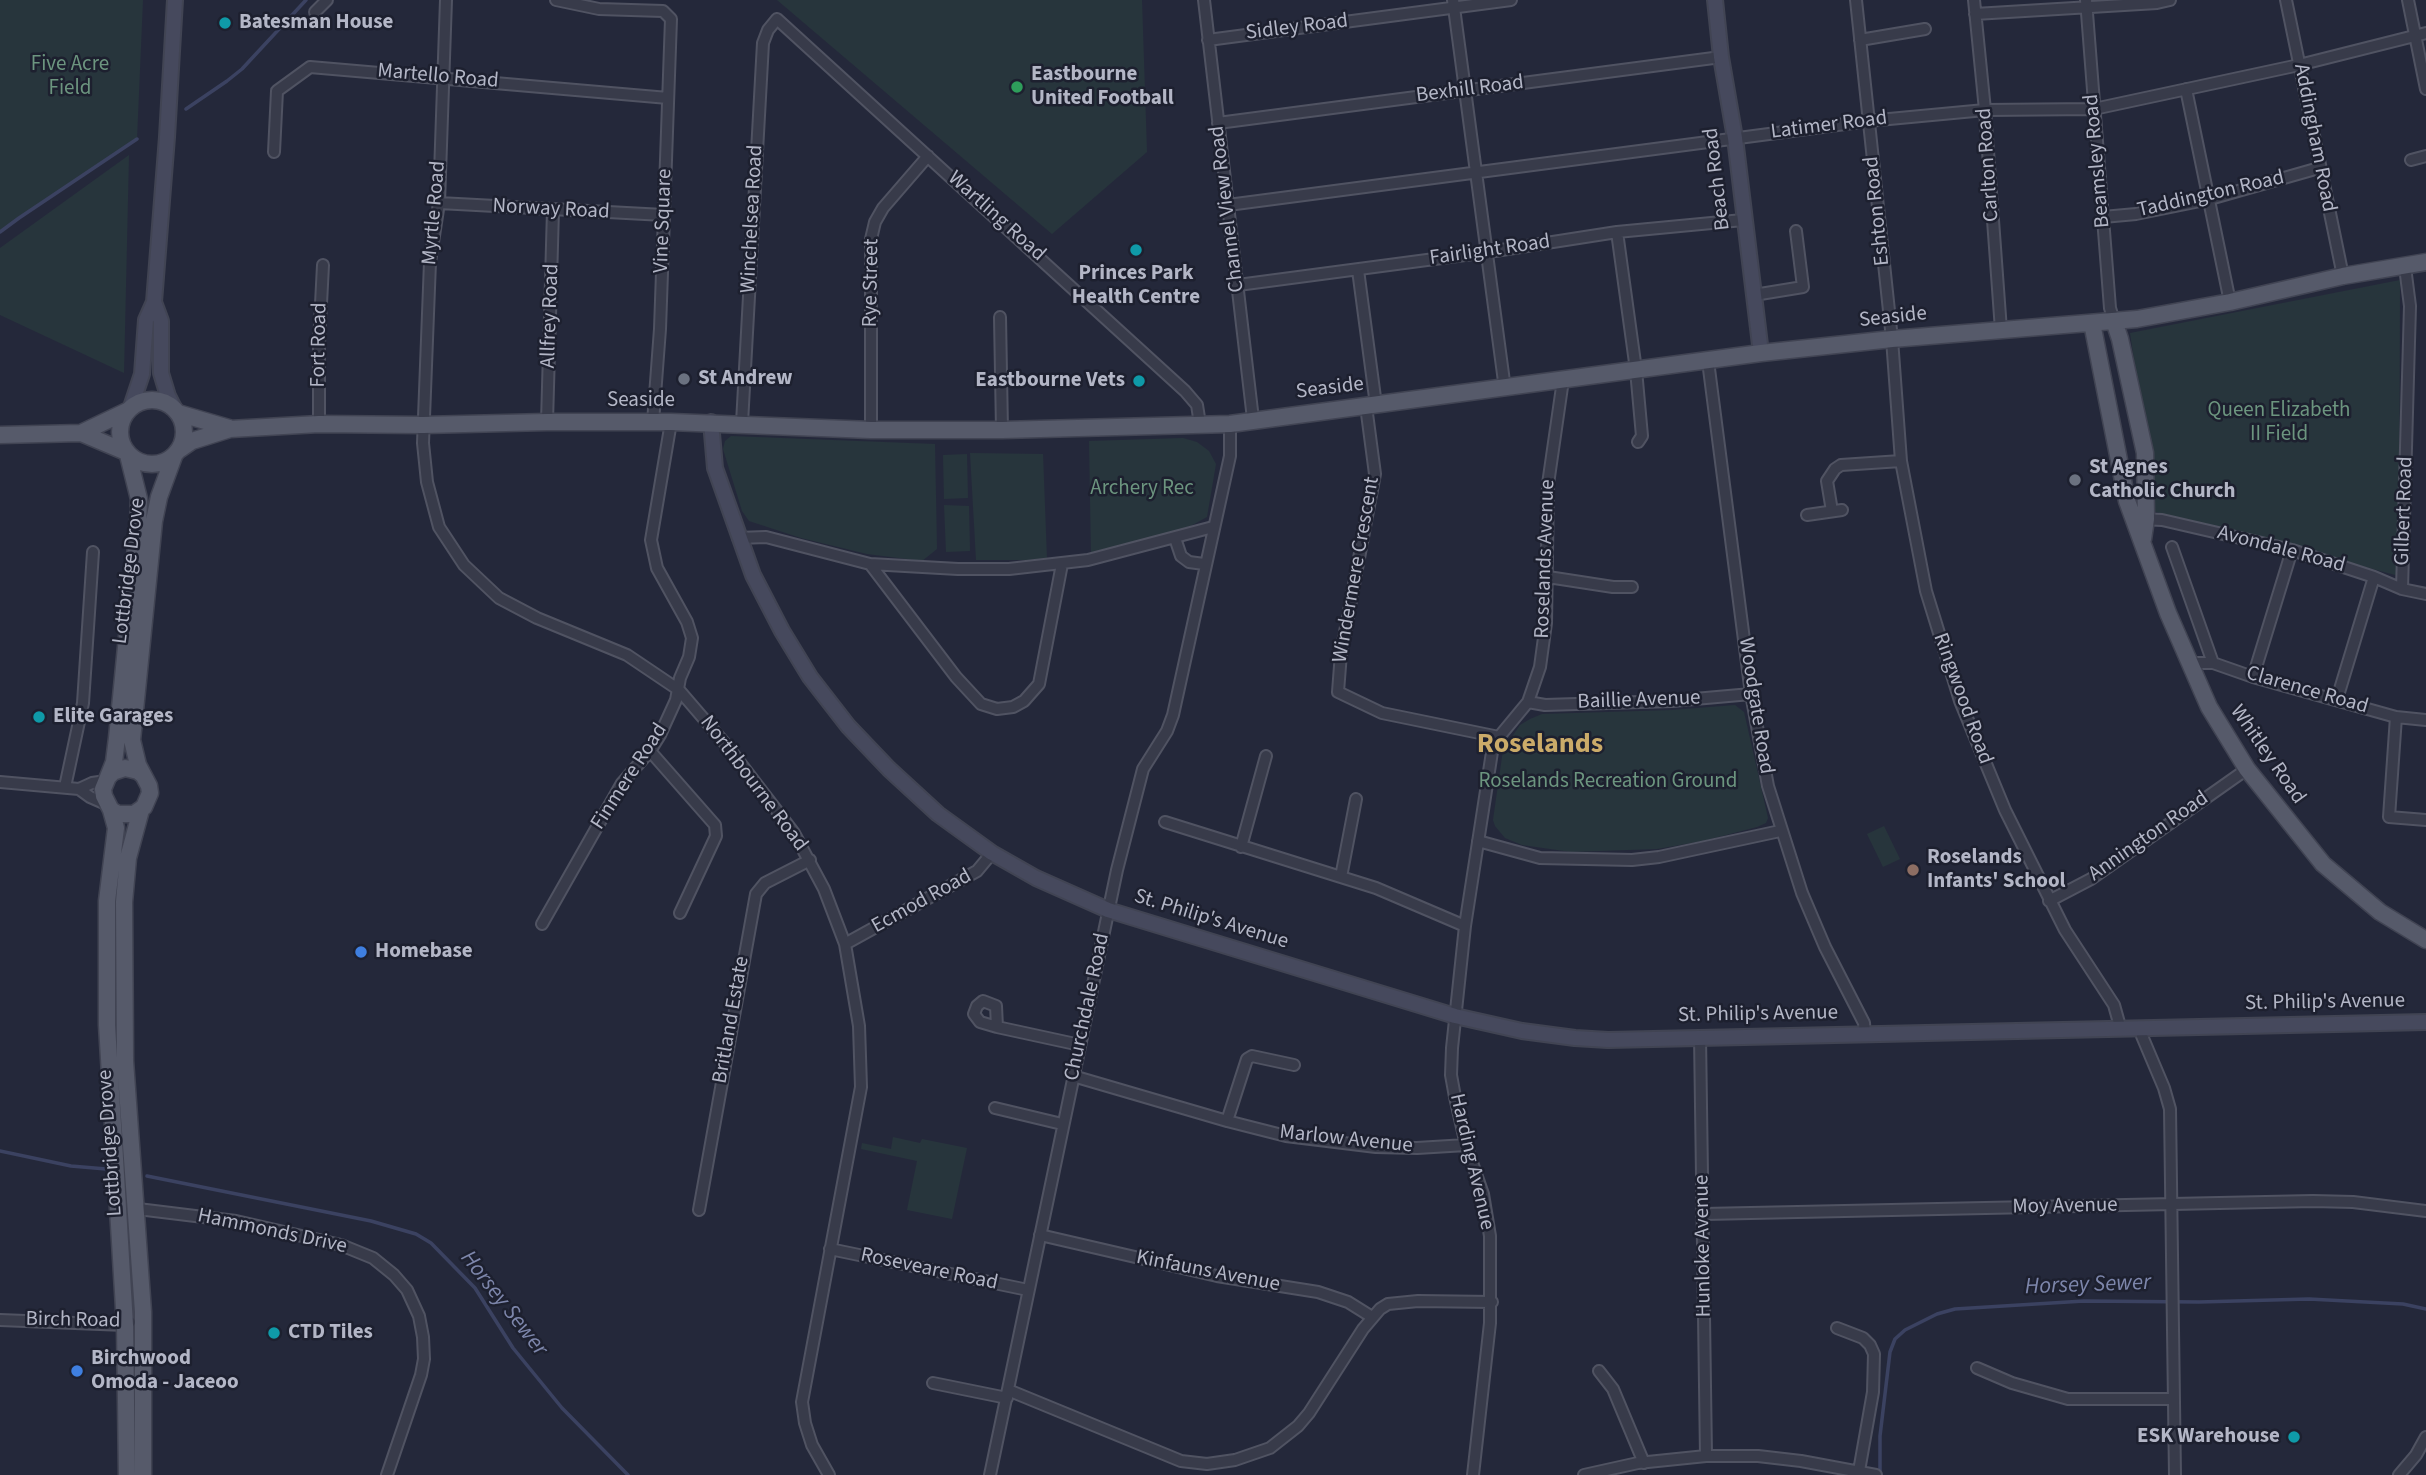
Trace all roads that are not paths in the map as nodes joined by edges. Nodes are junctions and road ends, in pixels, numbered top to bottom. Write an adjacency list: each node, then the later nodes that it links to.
1 (175, 0): 57 (street)
2 (327, 0): 15 (street)
3 (446, 0): 24 (street, Myrtle Road)
4 (556, 0): 28 (street, Vine Square)
5 (1204, 0): 20 (street, Channel View Road)
6 (1511, 0): 13 (street, Sidley Road)
7 (1715, 0): 22 (street, Beach Road)
8 (1856, 0): 21 (street, Eshton Road)
9 (1974, 0): 16 (street, Carlton Road)
10 (2170, 0): 14 (street)
11 (2286, 0): 23 (street, Addingham Road)
12 (2409, 0): 19 (street)
13 (1454, 4): 20 (street, Sidley Road); 27 (street)
14 (2086, 4): 16 (street); 29 (street, Beamsley Road)
15 (315, 12)
16 (1975, 14): 30 (street, Carlton Road)
17 (777, 19): 35 (street, Wartling Road); 77 (street, Winchelsea Road)
18 (1925, 29): 21 (street)
19 (2421, 34): 23 (street, Latimer Road); 26 (street)
20 (1208, 40): 32 (street, Channel View Road)
21 (1860, 40): 31 (street, Eshton Road)
22 (1721, 57): 27 (street, Bexhill Road); 33 (street, Beach Road)
23 (2299, 65): 25 (street, Latimer Road); 38 (street, Addingham Road)
24 (444, 77): 28 (street, Martello Road); 34 (street, Martello Road); 41 (street, Myrtle Road)
25 (2186, 89): 29 (street, Latimer Road); 40 (street)
26 (2426, 89)
27 (1465, 90): 32 (street, Bexhill Road); 39 (street)
28 (668, 98): 44 (street, Vine Square)
29 (2094, 109): 30 (street, Latimer Road); 45 (street, Beamsley Road)
30 (1985, 110): 31 (street, Latimer Road); 62 (street, Carlton Road)
31 (1868, 121): 33 (street, Latimer Road); 63 (street, Eshton Road)
32 (1218, 123): 42 (street, Channel View Road)
33 (1735, 138): 39 (street, Latimer Road); 46 (street, Beach Road)
34 (274, 152)
35 (928, 156): 79 (street, Wartling Road); 83 (street, Rye Street)
36 (2426, 156): 37 (street)
37 (2411, 160)
38 (2319, 168): 40 (street, Taddington Road); 54 (street, Addingham Road)
39 (1476, 173): 42 (street, Latimer Road); 49 (street)
40 (2210, 199): 45 (street, Taddington Road); 58 (street)
41 (439, 203): 43 (street, Norway Road); 81 (street, Myrtle Road)
42 (1228, 205): 55 (street, Channel View Road)
43 (553, 210): 44 (street, Norway Road); 73 (street, Allfrey Road)
44 (664, 215): 74 (street, Vine Square)
45 (2103, 217): 60 (street, Beamsley Road)
46 (1743, 220): 48 (street, Fairlight Road); 56 (street, Beach Road)
47 (1796, 231): 56 (street)
48 (1617, 233): 49 (street, Fairlight Road); 66 (street)
49 (1488, 252): 53 (street, Fairlight Road); 68 (street)
50 (2426, 262): 52 (main road, Seaside)
51 (323, 265): 78 (street, Fort Road)
52 (2405, 267): 54 (main road, Seaside); 105 (street, Gilbert Road)
53 (1358, 270): 55 (street, Fairlight Road); 69 (street)
54 (2343, 276): 58 (main road, Seaside)
55 (1238, 285): 72 (street, Channel View Road)
56 (1754, 295): 64 (street, Beach Road)
57 (154, 302): 70 (street); 71 (street)
58 (2230, 302): 60 (main road, Seaside)
59 (1000, 317): 84 (street)
60 (2114, 321): 61 (main road, Seaside); 92 (main road, Whitley Road)
61 (2092, 323): 62 (main road, Seaside); 92 (main road, Whitley Road)
62 (2001, 330): 63 (main road, Seaside)
63 (1892, 339): 64 (main road, Seaside); 90 (street, Ringwood Road)
64 (1761, 353): 65 (main road, Seaside)
65 (1708, 360): 66 (main road, Seaside); 111 (street, Woodgate Road)
66 (1636, 370): 67 (main road, Seaside); 87 (street)
67 (1563, 380): 68 (main road, Seaside); 103 (street, Roselands Avenue)
68 (1505, 388): 69 (main road, Seaside)
69 (1371, 406): 72 (main road, Seaside); 116 (street, Windermere Crescent)
70 (129, 409): 71 (main road); 85 (main road); 88 (main road)
71 (176, 411): 82 (main road, Seaside); 89 (main road)
72 (1253, 419): 80 (main road, Seaside)
73 (547, 422): 74 (main road, Seaside); 81 (main road, Seaside)
74 (653, 422): 75 (main road, Seaside)
75 (671, 422): 76 (main road, Seaside); 110 (street, Finmere Road)
76 (711, 422): 77 (main road, Seaside); 94 (street, St. Philip's Avenue)
77 (742, 423): 83 (main road, Seaside)
78 (319, 424): 81 (main road, Seaside); 82 (main road, Seaside)
79 (1200, 424): 80 (main road, Seaside); 84 (main road, Seaside)
80 (1230, 424): 93 (street, Churchdale Road)
81 (423, 425): 110 (street, Northbourne Road)
82 (230, 429): 89 (main road, Seaside)
83 (871, 430): 84 (main road, Seaside)
84 (1002, 430)
85 (81, 433): 86 (main road); 88 (main road)
86 (0, 435)
87 (1638, 442)
88 (127, 453): 89 (main road); 121 (main road, Lottbridge Drove)
89 (176, 453): 120 (main road, Lottbridge Drove)
90 (1901, 461): 91 (street); 136 (street, Ringwood Road)
91 (1807, 515)
92 (2140, 519): 97 (street, Avondale Road); 107 (main road, Whitley Road)
93 (1213, 527): 95 (street); 101 (street, Churchdale Road)
94 (738, 538): 99 (street); 133 (street, St. Philip's Avenue)
95 (1175, 538): 100 (street); 101 (street)
96 (2172, 547): 108 (street)
97 (2292, 550): 102 (street, Avondale Road); 109 (street)
98 (93, 552): 123 (street, Lottbridge Drove)
99 (870, 564): 100 (street); 100 (street)
100 (1062, 564)
101 (1204, 564): 137 (street, Churchdale Road)
102 (2374, 576): 105 (street, Avondale Road); 112 (street)
103 (1548, 577): 104 (street); 113 (street, Roselands Avenue)
104 (1632, 587)
105 (2402, 589): 106 (street, Avondale Road)
106 (2426, 594)
107 (2188, 663): 108 (street, Clarence Road); 119 (main road, Whitley Road)
108 (2213, 663): 109 (street, Clarence Road)
109 (2253, 677): 112 (street, Clarence Road)
110 (679, 690): 117 (street, Finmere Road); 134 (street, Northbourne Road)
111 (1751, 694): 113 (street, Baillie Avenue); 130 (street, Woodgate Road)
112 (2337, 699): 114 (street, Clarence Road)
113 (1528, 702): 116 (street, Roselands Avenue)
114 (2396, 717): 115 (street, Clarence Road); 128 (street)
115 (2426, 720)
116 (1499, 737): 131 (street, Roselands Avenue)
117 (650, 751): 138 (street); 139 (street, Finmere Road)
118 (1266, 756): 132 (street)
119 (2247, 769): 136 (street, Annington Road); 141 (main road, Whitley Road)
120 (143, 775): 121 (main road); 127 (main road)
121 (107, 779): 124 (street); 126 (main road)
122 (0, 782): 123 (street)
123 (65, 787): 124 (street)
124 (79, 789): 126 (street)
125 (1356, 799): 135 (street)
126 (109, 807): 127 (main road); 169 (main road, Lottbridge Drove)
127 (141, 810): 158 (main road, Lottbridge Drove)
128 (2426, 820)
129 (1164, 822): 132 (street)
130 (1780, 831): 131 (street); 148 (street, Woodgate Road)
131 (1478, 841): 140 (street, Roselands Avenue)
132 (1241, 847): 135 (street)
133 (992, 853): 137 (street, St. Philip's Avenue); 142 (street, Ecmod Road)
134 (810, 860): 142 (street, Northbourne Road); 159 (street, Britland Estate)
135 (1341, 877): 140 (street)
136 (2049, 901): 147 (street, Ringwood Road)
137 (1108, 910): 143 (street, St. Philip's Avenue); 150 (street, Churchdale Road)
138 (680, 913)
139 (542, 924)
140 (1465, 926): 143 (street, Roselands Avenue)
141 (2426, 940)
142 (845, 944): 163 (street, Northbourne Road)
143 (1455, 1016): 149 (street, St. Philip's Avenue); 156 (street, Harding Avenue)
144 (2426, 1022): 146 (street, St. Philip's Avenue)
145 (997, 1027): 150 (street)
146 (2143, 1029): 147 (street, St. Philip's Avenue); 157 (street)
147 (2120, 1030): 148 (street, St. Philip's Avenue)
148 (1865, 1034): 149 (street, St. Philip's Avenue)
149 (1700, 1036): 161 (street, Hunloke Avenue)
150 (1080, 1045): 152 (street, Churchdale Road)
151 (1294, 1065): 154 (street)
152 (1073, 1076): 154 (street, Marlow Avenue); 155 (street, Churchdale Road)
153 (995, 1108): 155 (street)
154 (1227, 1121): 156 (street, Marlow Avenue)
155 (1062, 1124): 162 (street, Churchdale Road)
156 (1466, 1145): 165 (street, Harding Avenue)
157 (2172, 1205): 160 (street, Moy Avenue); 161 (street, Moy Avenue); 175 (street)
158 (138, 1209): 166 (main road, Lottbridge Drove); 182 (street, Hammonds Drive)
159 (699, 1210)
160 (2426, 1211)
161 (1704, 1214): 177 (street, Hunloke Avenue)
162 (1040, 1235): 164 (street, Churchdale Road); 167 (street, Kinfauns Avenue)
163 (830, 1250): 164 (street, Roseveare Road); 183 (street, Northbourne Road)
164 (1028, 1290): 174 (street, Churchdale Road)
165 (1492, 1302): 167 (street); 185 (street, Harding Avenue)
166 (143, 1312): 169 (street, Birch Road); 181 (main road, Lottbridge Drove)
167 (1371, 1317): 174 (street)
168 (0, 1320): 169 (street, Birch Road)
169 (125, 1325): 180 (main road, Lottbridge Drove)
170 (1837, 1328): 179 (street)
171 (1977, 1368): 175 (street)
172 (1599, 1371): 178 (street)
173 (933, 1383): 174 (street)
174 (1007, 1394): 184 (street, Churchdale Road)
175 (2174, 1399): 187 (street)
176 (2426, 1437): 188 (street)
177 (1706, 1455): 178 (street); 179 (street)
178 (1644, 1463): 186 (street)
179 (1868, 1473)
180 (127, 1475)
181 (143, 1475)
182 (387, 1475)
183 (829, 1475)
184 (990, 1475)
185 (1474, 1475)
186 (1584, 1475)
187 (2175, 1475)
188 (2399, 1475)

